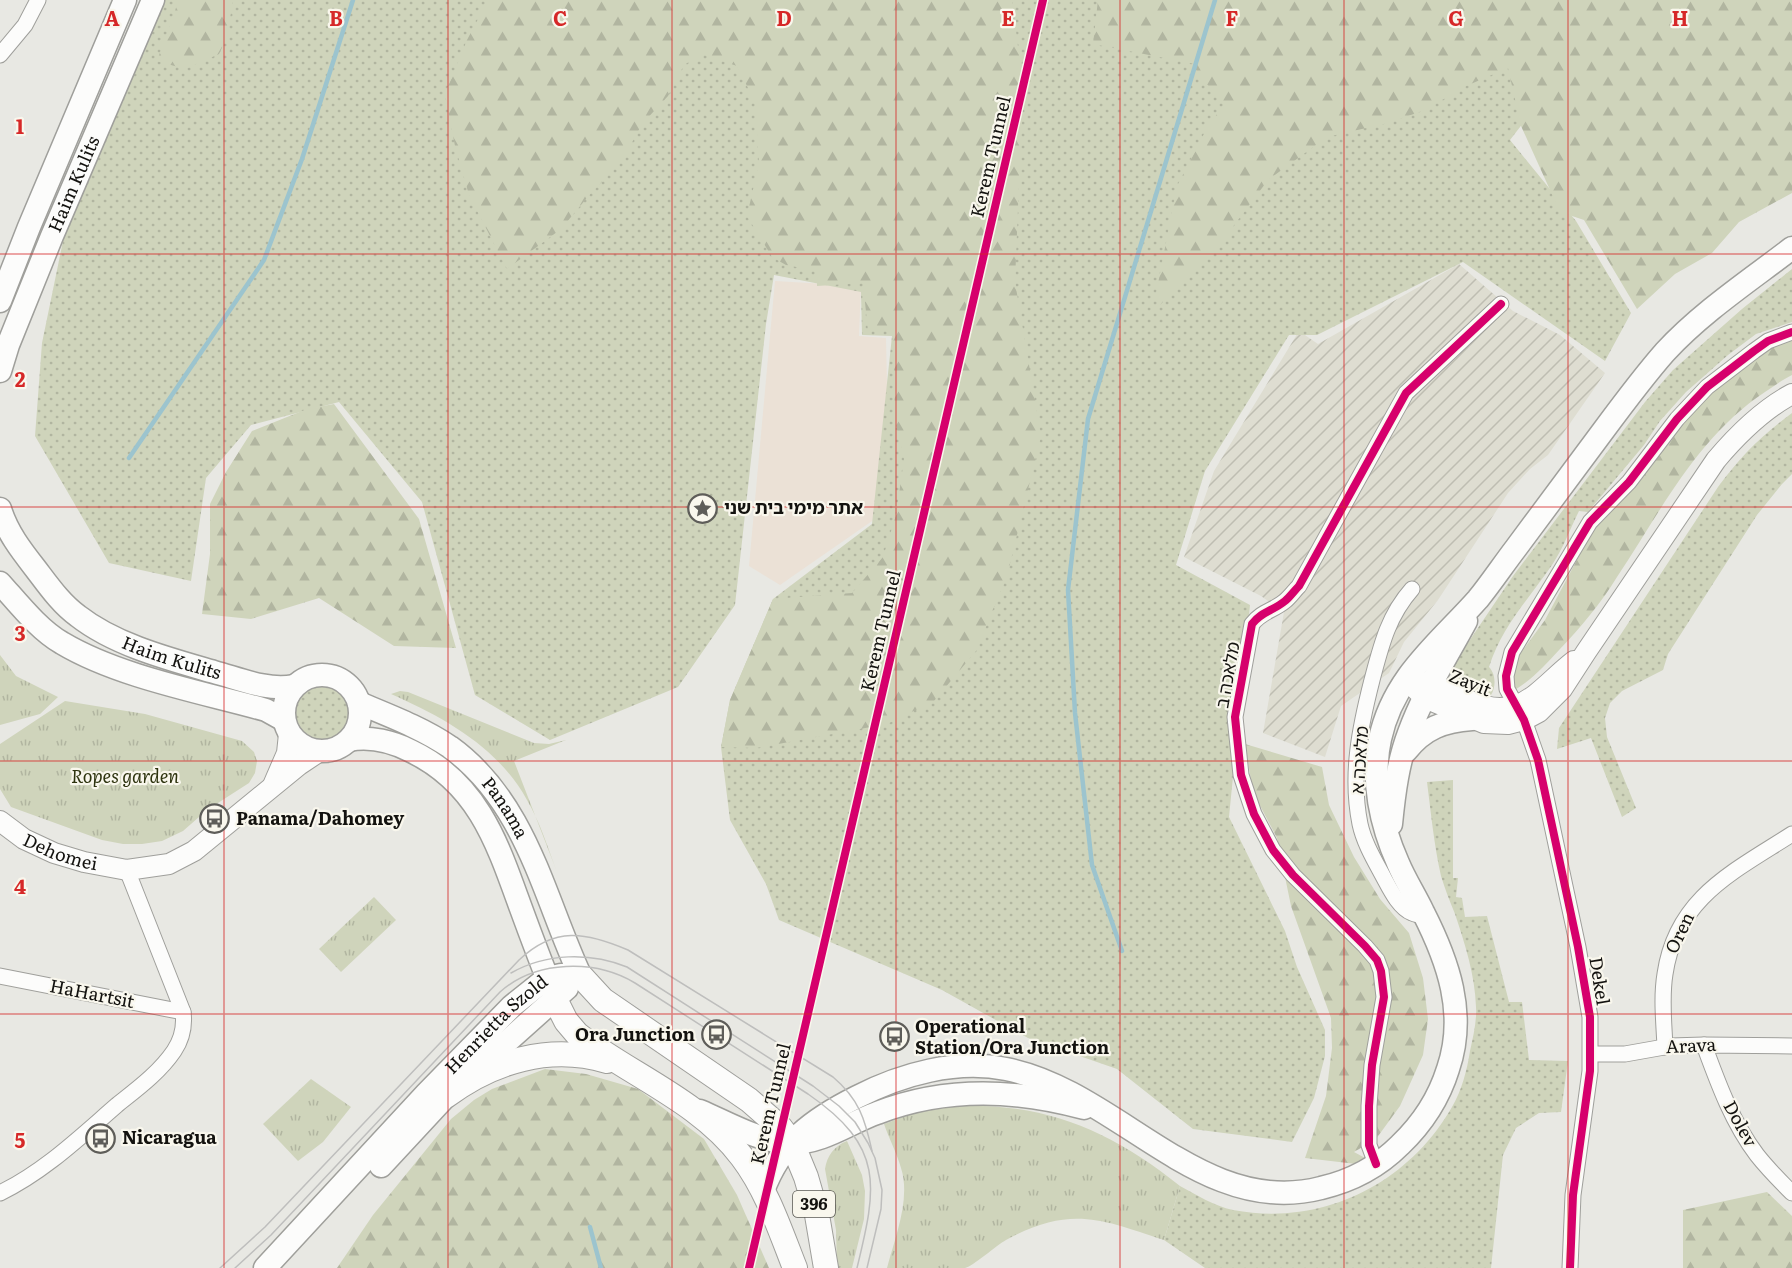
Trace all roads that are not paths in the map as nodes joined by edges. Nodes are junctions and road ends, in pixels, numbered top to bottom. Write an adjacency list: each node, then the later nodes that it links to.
1 (38, 0): 4 (street)
2 (125, 0): 6 (main road, Haim Kulits)
3 (153, 0): 9 (main road, Haim Kulits)
4 (0, 55)
5 (1792, 249): 14 (main road)
6 (0, 301)
7 (1501, 304): 43 (street, מלאכה ב)
8 (1792, 332): 19 (street, Dekel)
9 (0, 371)
10 (1792, 394): 19 (street, Zayit)
11 (0, 509): 16 (main road, Haim Kulits)
12 (0, 583): 21 (main road, Haim Kulits)
13 (1412, 589): 30 (street, מלאכה א)
14 (1478, 598): 15 (main road); 17 (main road)
15 (1407, 680): 17 (street, Zayit); 28 (main road)
16 (294, 686): 18 (main road); 21 (main road)
17 (1428, 691): 19 (street, Zayit); 20 (street, Zayit); 24 (main road)
18 (359, 703): 22 (main road); 31 (main road, Panama)
19 (1520, 713): 20 (street, Zayit); 38 (street, Dekel)
20 (1472, 719): 24 (main road)
21 (287, 727): 23 (main road); 25 (street)
22 (349, 740): 23 (main road); 33 (main road, Panama)
23 (320, 751): 25 (street)
24 (1401, 756): 28 (main road)
25 (270, 790): 29 (street)
26 (0, 821): 29 (street, Dehomei)
27 (1792, 834): 37 (street, Oren)
28 (1390, 841): 30 (main road)
29 (127, 870): 34 (street)
30 (1425, 916): 43 (main road)
31 (580, 975): 33 (main road, Henrietta Szold); 42 (main road, 396)
32 (0, 976): 34 (street, HaHartsit)
33 (551, 988): 39 (main road, 396); 40 (main road, Henrietta Szold); 47 (main road, Henrietta Szold)
34 (183, 1012): 45 (street)
35 (1704, 1045): 36 (street, Arava); 37 (street, Arava); 46 (street, Dolev)
36 (1792, 1046)
37 (1665, 1047): 38 (street, Arava)
38 (1591, 1054): 51 (street, Dekel)
39 (632, 1071): 40 (main road); 41 (main road, 396)
40 (446, 1096): 48 (main road, Henrietta Szold)
41 (685, 1105): 42 (main road); 44 (main road, 396)
42 (792, 1143): 43 (main road); 44 (main road); 50 (main road, 396)
43 (1376, 1164)
44 (763, 1191): 49 (main road, 396)
45 (0, 1193)
46 (1792, 1193)
47 (265, 1268)
48 (286, 1268)
49 (795, 1268)
50 (826, 1268)
51 (1570, 1268)

